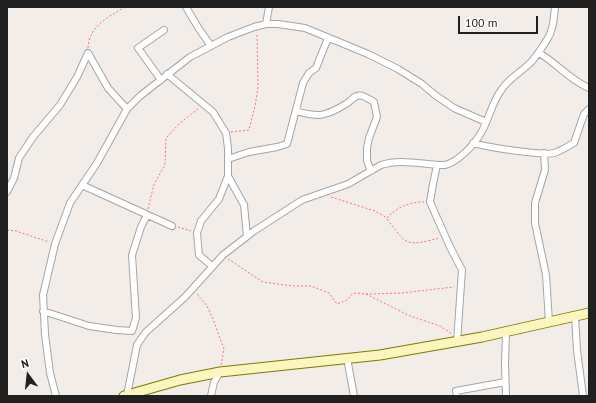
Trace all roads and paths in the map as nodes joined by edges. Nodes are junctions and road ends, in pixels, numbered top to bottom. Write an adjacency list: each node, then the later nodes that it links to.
1 (125, 7): 10 (path)
2 (186, 7): 9 (street)
3 (269, 7): 5 (street)
4 (554, 7): 11 (street)
5 (266, 24): 6 (street); 8 (street)
6 (257, 26): 9 (street); 20 (path)
7 (164, 30): 13 (street)
8 (328, 38): 18 (street); 19 (street)
9 (211, 46): 12 (street)
10 (88, 53): 16 (street); 28 (street)
11 (539, 53): 14 (street); 19 (street)
12 (167, 74): 13 (street); 15 (street)
13 (161, 80): 16 (street)
14 (589, 88)
15 (205, 105): 20 (street); 31 (path)
16 (127, 109): 27 (street)
17 (589, 109): 22 (street)
18 (296, 111): 23 (street); 25 (street)
19 (486, 122): 21 (street)
20 (226, 133): 23 (street)
21 (473, 143): 22 (street); 24 (street)
22 (544, 153): 47 (street)
23 (228, 159): 26 (street)
24 (437, 165): 25 (street); 30 (street)
25 (371, 171): 29 (street)
26 (228, 176): 35 (street); 36 (street)
27 (82, 185): 31 (street); 38 (street)
28 (7, 192)
29 (319, 194): 32 (path); 36 (street)
30 (430, 202): 32 (path); 37 (street)
31 (147, 215): 33 (street); 44 (street)
32 (386, 218): 37 (path)
33 (172, 226): 35 (path)
34 (7, 230): 38 (path)
35 (197, 233): 40 (street)
36 (247, 236): 39 (street)
37 (445, 236): 41 (street)
38 (55, 244): 44 (street)
39 (223, 255): 40 (street); 43 (path)
40 (212, 266): 42 (street)
41 (460, 287): 43 (path); 49 (street)
42 (193, 288): 51 (path); 53 (street)
43 (366, 294): 49 (path)
44 (43, 311): 54 (street)
45 (589, 313): 46 (main road)
46 (575, 316): 47 (main road); 59 (street)
47 (549, 322): 48 (main road)
48 (506, 331): 49 (main road); 52 (street)
49 (457, 342): 50 (main road)
50 (348, 358): 51 (main road); 56 (street)
51 (220, 372): 53 (main road); 55 (street)
52 (505, 382): 57 (street); 58 (street)
53 (125, 395)
54 (56, 396)
55 (211, 396)
56 (354, 396)
57 (457, 396)
58 (506, 396)
59 (584, 396)

